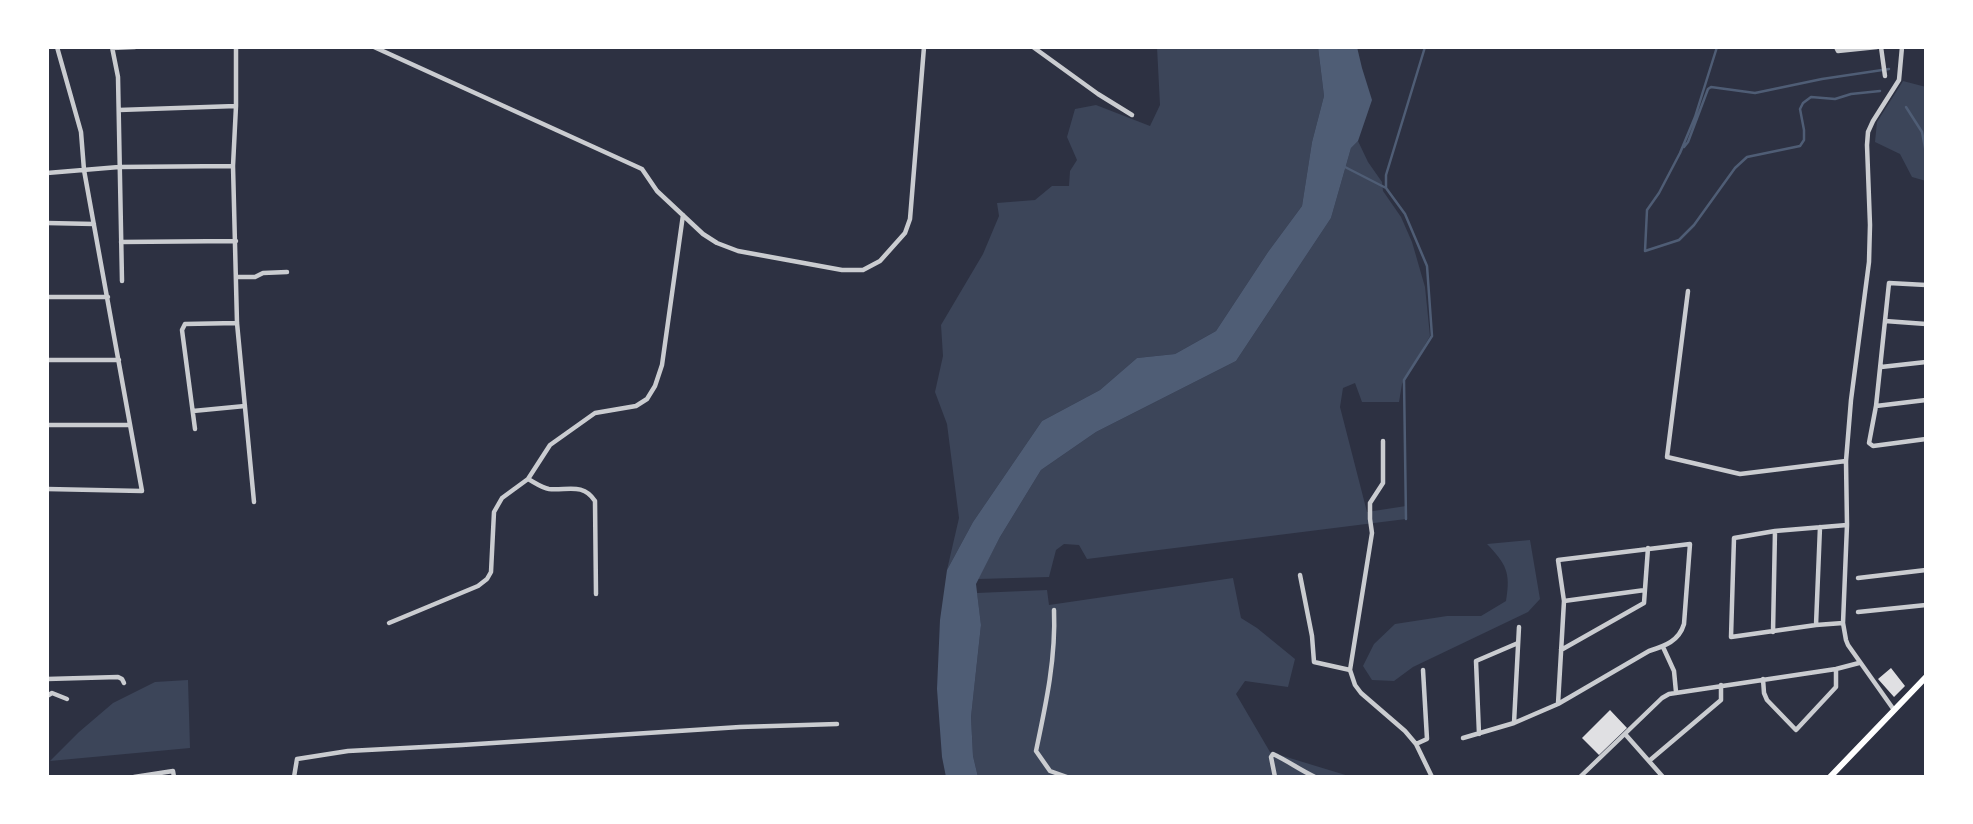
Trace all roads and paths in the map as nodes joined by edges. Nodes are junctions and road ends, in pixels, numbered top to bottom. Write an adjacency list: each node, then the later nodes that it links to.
1 (57, 47): 18 (street)
2 (135, 47): 10 (street)
3 (236, 47): 13 (street)
4 (374, 47): 20 (street)
5 (924, 47): 20 (street)
6 (1033, 47): 15 (street)
7 (1836, 47): 11 (street)
8 (1879, 47): 11 (street); 12 (street)
9 (1902, 47): 48 (street)
10 (112, 48): 14 (street)
11 (1870, 48)
12 (1885, 76)
13 (236, 106): 14 (street); 16 (street)
14 (119, 110): 17 (street)
15 (1132, 115)
16 (233, 166): 17 (street); 23 (street)
17 (119, 167): 18 (street); 24 (street)
18 (84, 170): 19 (street); 22 (street)
19 (47, 173)
20 (684, 214): 49 (street)
21 (47, 223): 22 (street)
22 (94, 224): 31 (street)
23 (236, 241): 24 (street); 26 (street)
24 (121, 242): 27 (street)
25 (287, 272): 26 (street)
26 (236, 277): 33 (street)
27 (122, 281)
28 (1926, 285): 32 (street)
29 (1688, 291): 48 (street)
30 (47, 297): 31 (street)
31 (108, 297): 36 (street)
32 (1885, 321): 34 (street); 38 (street)
33 (237, 323): 40 (street); 42 (street)
34 (1926, 324)
35 (47, 360): 36 (street)
36 (119, 360): 44 (street)
37 (1926, 362): 38 (street)
38 (1881, 367): 41 (street)
39 (1926, 400): 41 (street)
40 (245, 406): 42 (street); 51 (street)
41 (1876, 406): 46 (street)
42 (193, 411): 45 (street)
43 (47, 425): 44 (street)
44 (131, 425): 50 (street)
45 (195, 429)
46 (1926, 439)
47 (1383, 441): 75 (street)
48 (1846, 461): 52 (street)
49 (528, 478): 60 (street); 65 (street)
50 (47, 489)
51 (254, 502)
52 (1847, 524): 53 (street); 66 (street)
53 (1820, 527): 54 (street); 67 (street)
54 (1775, 531): 69 (street); 69 (street)
55 (1648, 548): 59 (street); 61 (street); 71 (street)
56 (1926, 570): 58 (street)
57 (1300, 575): 75 (street)
58 (1858, 578)
59 (1645, 590): 61 (street); 72 (street)
60 (596, 594)
61 (1564, 601): 72 (street)
62 (1926, 605): 64 (street)
63 (1054, 610): 98 (street)
64 (1858, 612)
65 (389, 623)
66 (1843, 623): 67 (street); 73 (street)
67 (1816, 625): 69 (street)
68 (1519, 627): 70 (street)
69 (1773, 632)
70 (1518, 643): 87 (street); 89 (street)
71 (1663, 647): 82 (street); 85 (street)
72 (1561, 650): 85 (street)
73 (1859, 663): 74 (street); 86 (street)
74 (1836, 669): 79 (street); 79 (street)
75 (1350, 670): 92 (street)
76 (1423, 670): 92 (street)
77 (1926, 677): 86 (main road)
78 (47, 679): 80 (street)
79 (1763, 679): 81 (street)
80 (124, 683)
81 (1721, 685): 82 (street); 93 (street)
82 (1676, 692): 90 (street)
83 (47, 696): 84 (street)
84 (67, 699)
85 (1558, 704): 87 (street)
86 (1894, 711): 104 (main road)
87 (1514, 723): 89 (street)
88 (837, 724): 97 (street)
89 (1479, 734): 91 (street)
90 (1625, 734): 93 (street); 102 (street)
91 (1463, 738)
92 (1416, 744): 101 (street)
93 (1650, 761): 103 (street)
94 (174, 774): 95 (street)
95 (140, 776): 96 (street)
96 (134, 777)
97 (294, 777)
98 (1067, 777)
99 (1275, 777): 100 (street)
100 (1315, 777)
101 (1432, 777)
102 (1580, 777)
103 (1662, 777)
104 (1830, 777)

